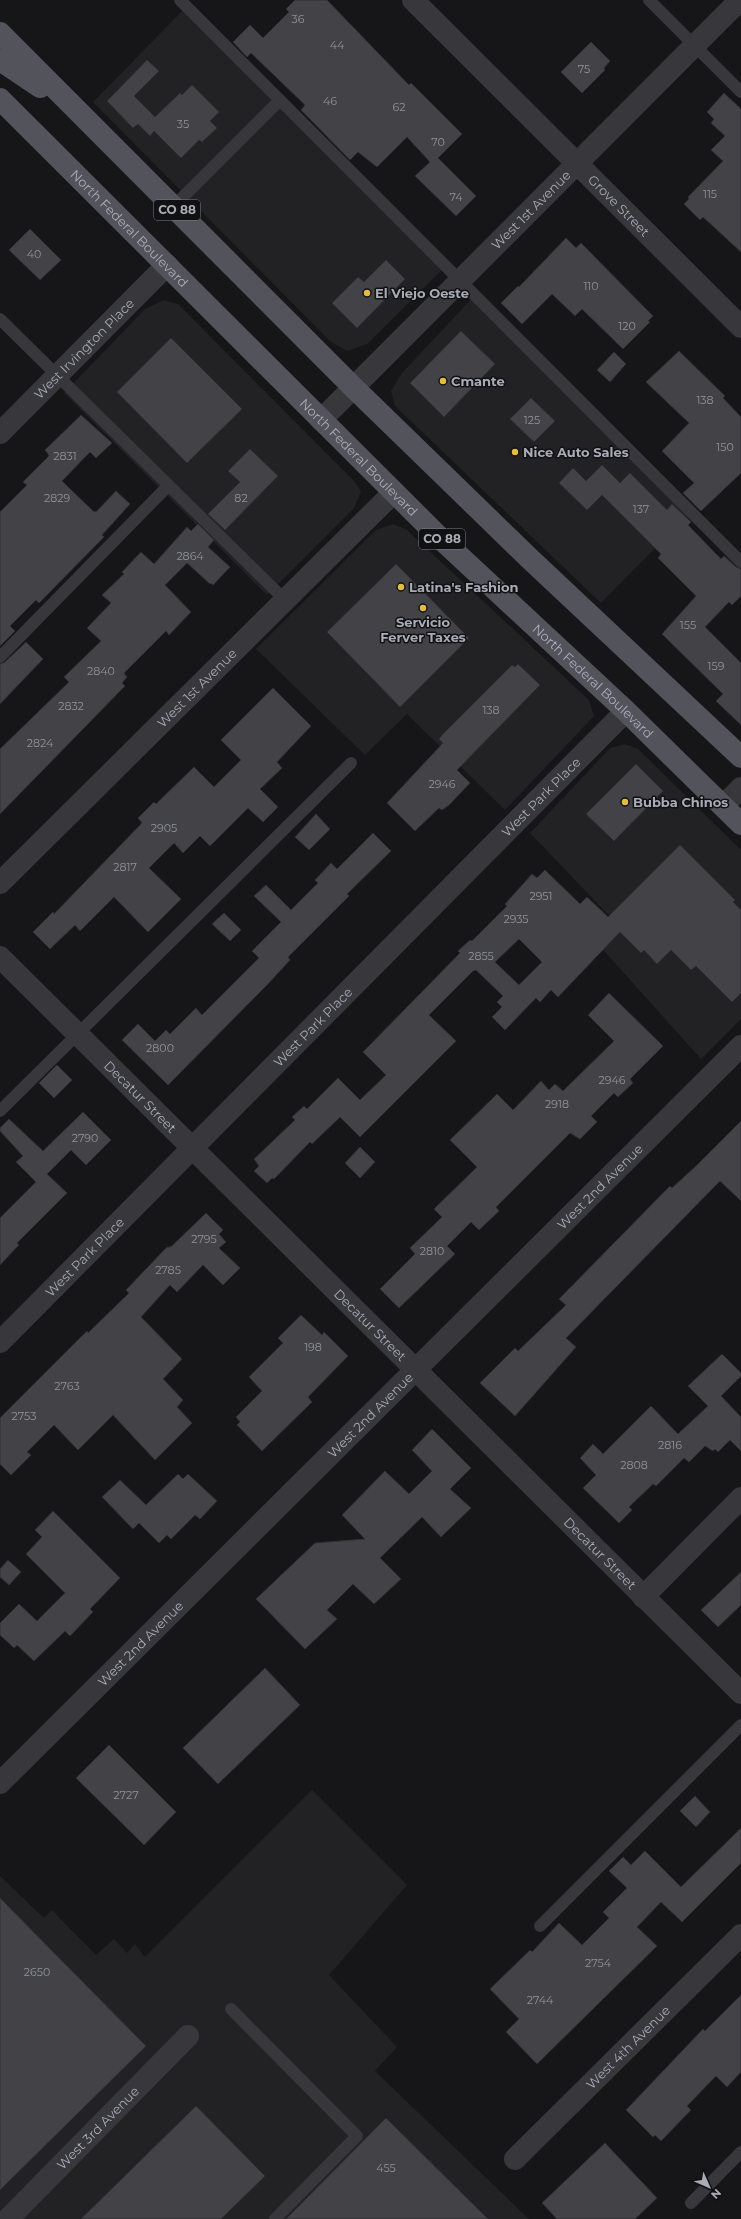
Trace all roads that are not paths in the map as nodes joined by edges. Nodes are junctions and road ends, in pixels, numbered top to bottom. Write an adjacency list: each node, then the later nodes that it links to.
1 (180, 0): 10 (lane)
2 (413, 0): 12 (street, Grove Street)
3 (649, 0): 6 (lane)
4 (740, 0): 6 (street, West 1st Avenue)
5 (0, 33): 11 (main road, CO 88)
6 (695, 46): 8 (lane); 12 (street, West 1st Avenue)
7 (0, 60): 11 (main road)
8 (741, 92)
9 (0, 99): 14 (main road, North Federal Boulevard / CO 88)
10 (280, 100): 13 (lane); 15 (lane)
11 (84, 117): 13 (main road, CO 88)
12 (577, 163): 15 (street, West 1st Avenue); 17 (street, Grove Street)
13 (173, 207): 19 (main road, CO 88)
14 (167, 265): 18 (street, West Irvington Place); 20 (main road, North Federal Boulevard / CO 88)
15 (460, 281): 19 (street, West 1st Avenue); 24 (lane)
16 (0, 319): 18 (lane)
17 (741, 327)
18 (57, 376): 21 (street, West Irvington Place); 22 (lane)
19 (354, 388): 20 (street, West 1st Avenue); 28 (main road, CO 88)
20 (322, 420): 23 (main road, North Federal Boulevard / CO 88)
21 (0, 433)
22 (168, 486): 25 (lane); 26 (lane)
23 (394, 492): 25 (street, West 1st Avenue); 27 (main road, North Federal Boulevard / CO 88)
24 (741, 562)
25 (285, 600): 33 (street, West 1st Avenue)
26 (0, 657)
27 (626, 711): 31 (main road, North Federal Boulevard / CO 88); 38 (street, West Park Place)
28 (741, 757)
29 (351, 763): 35 (lane)
30 (741, 788): 31 (street)
31 (723, 806): 32 (main road, North Federal Boulevard / CO 88)
32 (741, 824)
33 (0, 883)
34 (0, 957): 35 (street, Decatur Street)
35 (77, 1035): 37 (lane); 38 (street, Decatur Street)
36 (741, 1046): 40 (street, West 2nd Avenue)
37 (0, 1111)
38 (190, 1148): 39 (street, West Park Place); 40 (street, Decatur Street)
39 (0, 1342)
40 (416, 1371): 42 (street, Decatur Street); 45 (street, West 2nd Avenue)
41 (741, 1498): 42 (street)
42 (643, 1597): 43 (street, Decatur Street)
43 (741, 1693)
44 (741, 1725): 46 (lane)
45 (0, 1783)
46 (540, 1926)
47 (739, 1941): 51 (street, West 4th Avenue)
48 (231, 2009): 54 (lane)
49 (188, 2036): 53 (street, West 3rd Avenue)
50 (741, 2152): 52 (lane)
51 (515, 2159)
52 (690, 2203)
53 (8, 2219)
54 (275, 2219)

